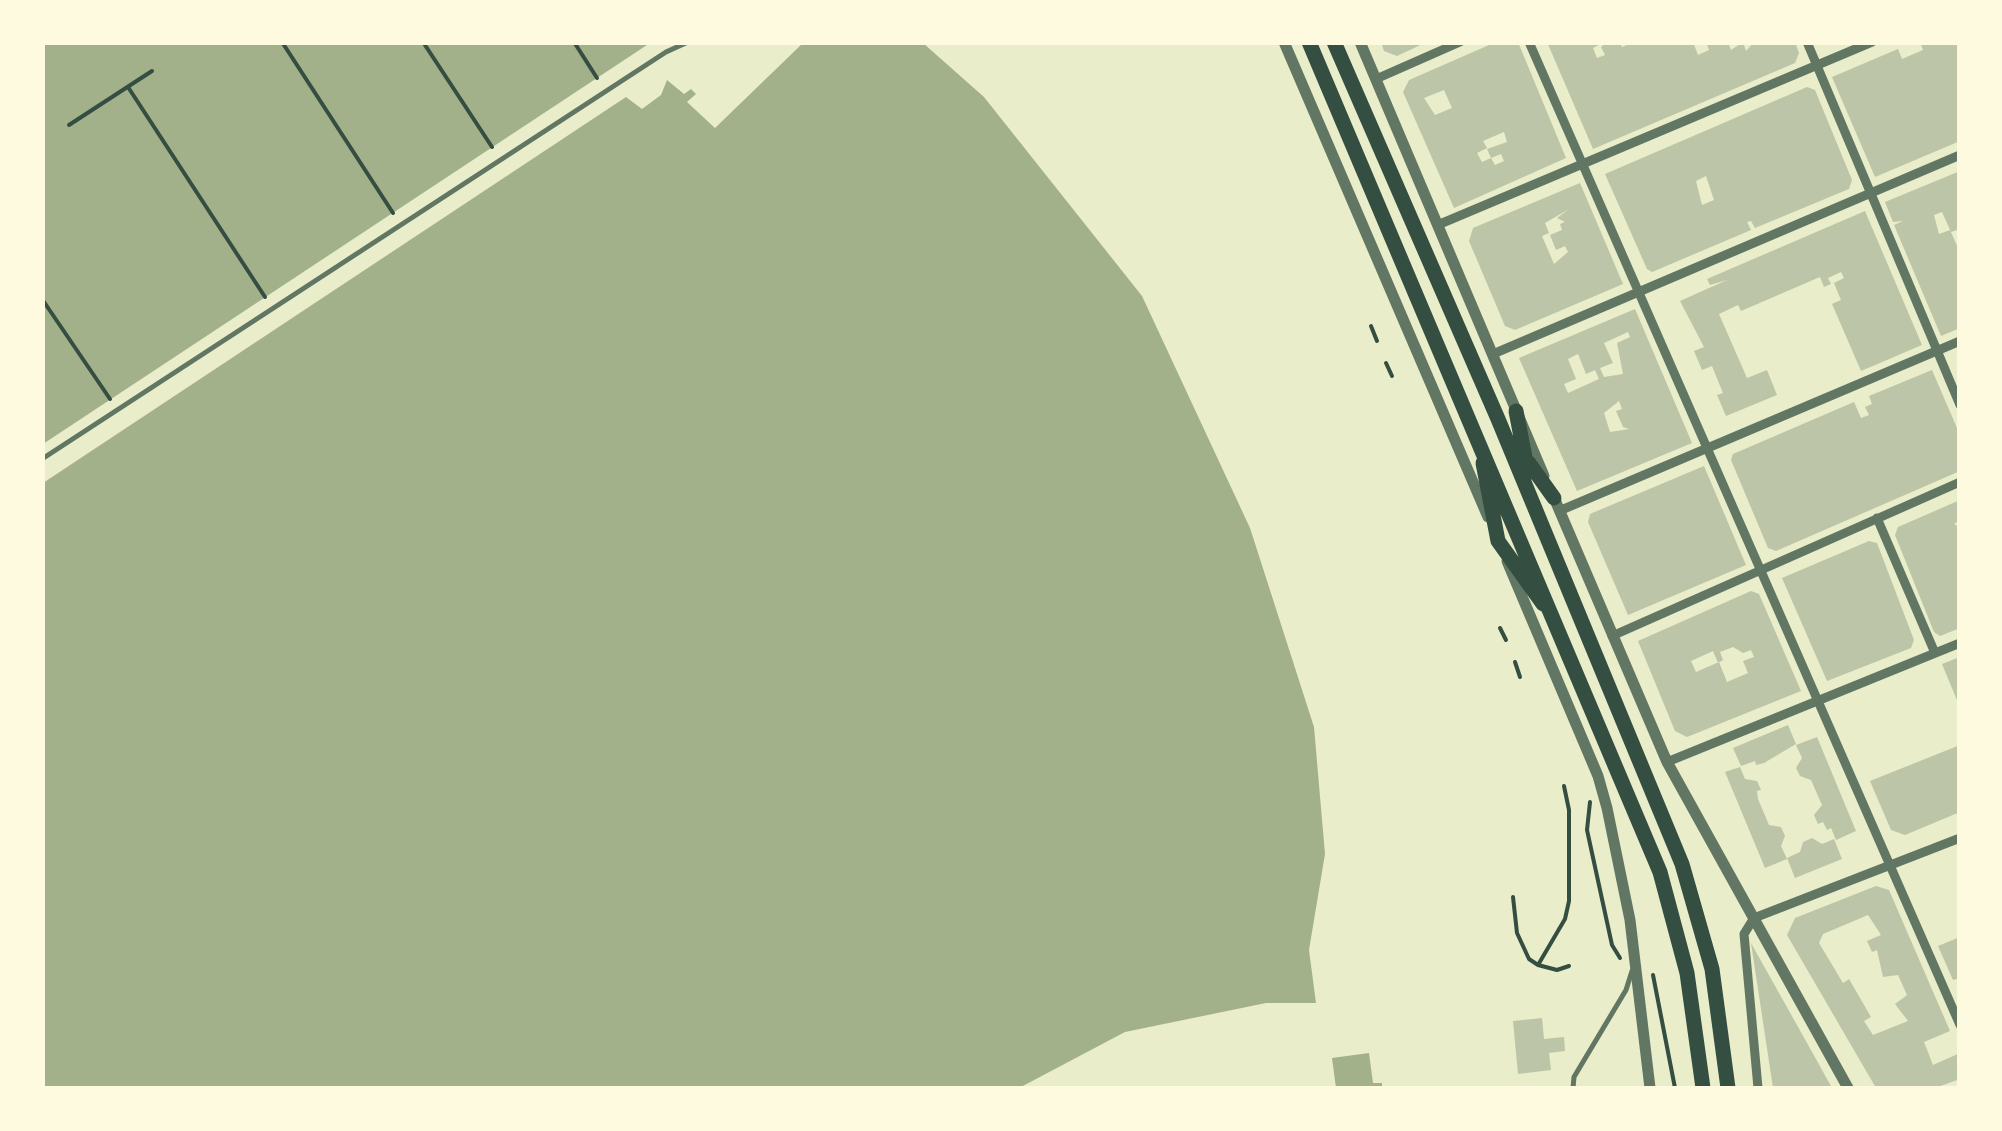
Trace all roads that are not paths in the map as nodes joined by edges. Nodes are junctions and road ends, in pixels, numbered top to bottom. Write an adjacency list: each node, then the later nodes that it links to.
1 (688, 42): 26 (lane)
2 (1284, 42): 31 (street)
3 (1309, 42): 23 (highway)
4 (1334, 42): 22 (highway)
5 (1360, 42): 11 (street)
6 (1460, 42): 11 (street)
7 (1528, 42): 13 (street)
8 (1807, 42): 10 (street)
9 (1872, 42): 10 (street)
10 (1817, 66): 13 (street); 14 (street)
11 (1376, 78): 15 (street)
12 (1960, 155): 14 (street)
13 (1582, 165): 15 (street); 16 (street)
14 (1870, 193): 16 (street); 18 (street)
15 (1440, 224): 19 (street)
16 (1638, 292): 19 (street); 24 (street)
17 (1960, 341): 18 (street)
18 (1936, 350): 20 (street); 24 (street)
19 (1493, 354): 21 (street)
20 (1960, 405)
21 (1516, 410): 25 (highway); 28 (street)
22 (1498, 418): 25 (highway); 29 (highway)
23 (1476, 430): 31 (highway); 33 (highway)
24 (1706, 448): 28 (street); 32 (street)
25 (1525, 459): 28 (highway); 29 (highway)
26 (42, 460)
27 (1960, 482): 30 (street)
28 (1557, 504): 34 (street)
29 (1535, 506): 47 (highway)
30 (1877, 518): 32 (street); 36 (street)
31 (1498, 542): 33 (highway); 42 (street)
32 (1760, 570): 34 (street); 37 (street)
33 (1560, 628): 46 (highway)
34 (1612, 636): 38 (street)
35 (1960, 643): 36 (street)
36 (1935, 653): 37 (street)
37 (1817, 701): 38 (street); 40 (street)
38 (1668, 762): 41 (street)
39 (1960, 838): 40 (street)
40 (1890, 866): 41 (street); 43 (street)
41 (1754, 918): 48 (street); 49 (street)
42 (1635, 958): 44 (lane); 45 (street)
43 (1960, 1025)
44 (1573, 1088)
45 (1650, 1088)
46 (1703, 1088)
47 (1728, 1088)
48 (1758, 1088)
49 (1848, 1088)

